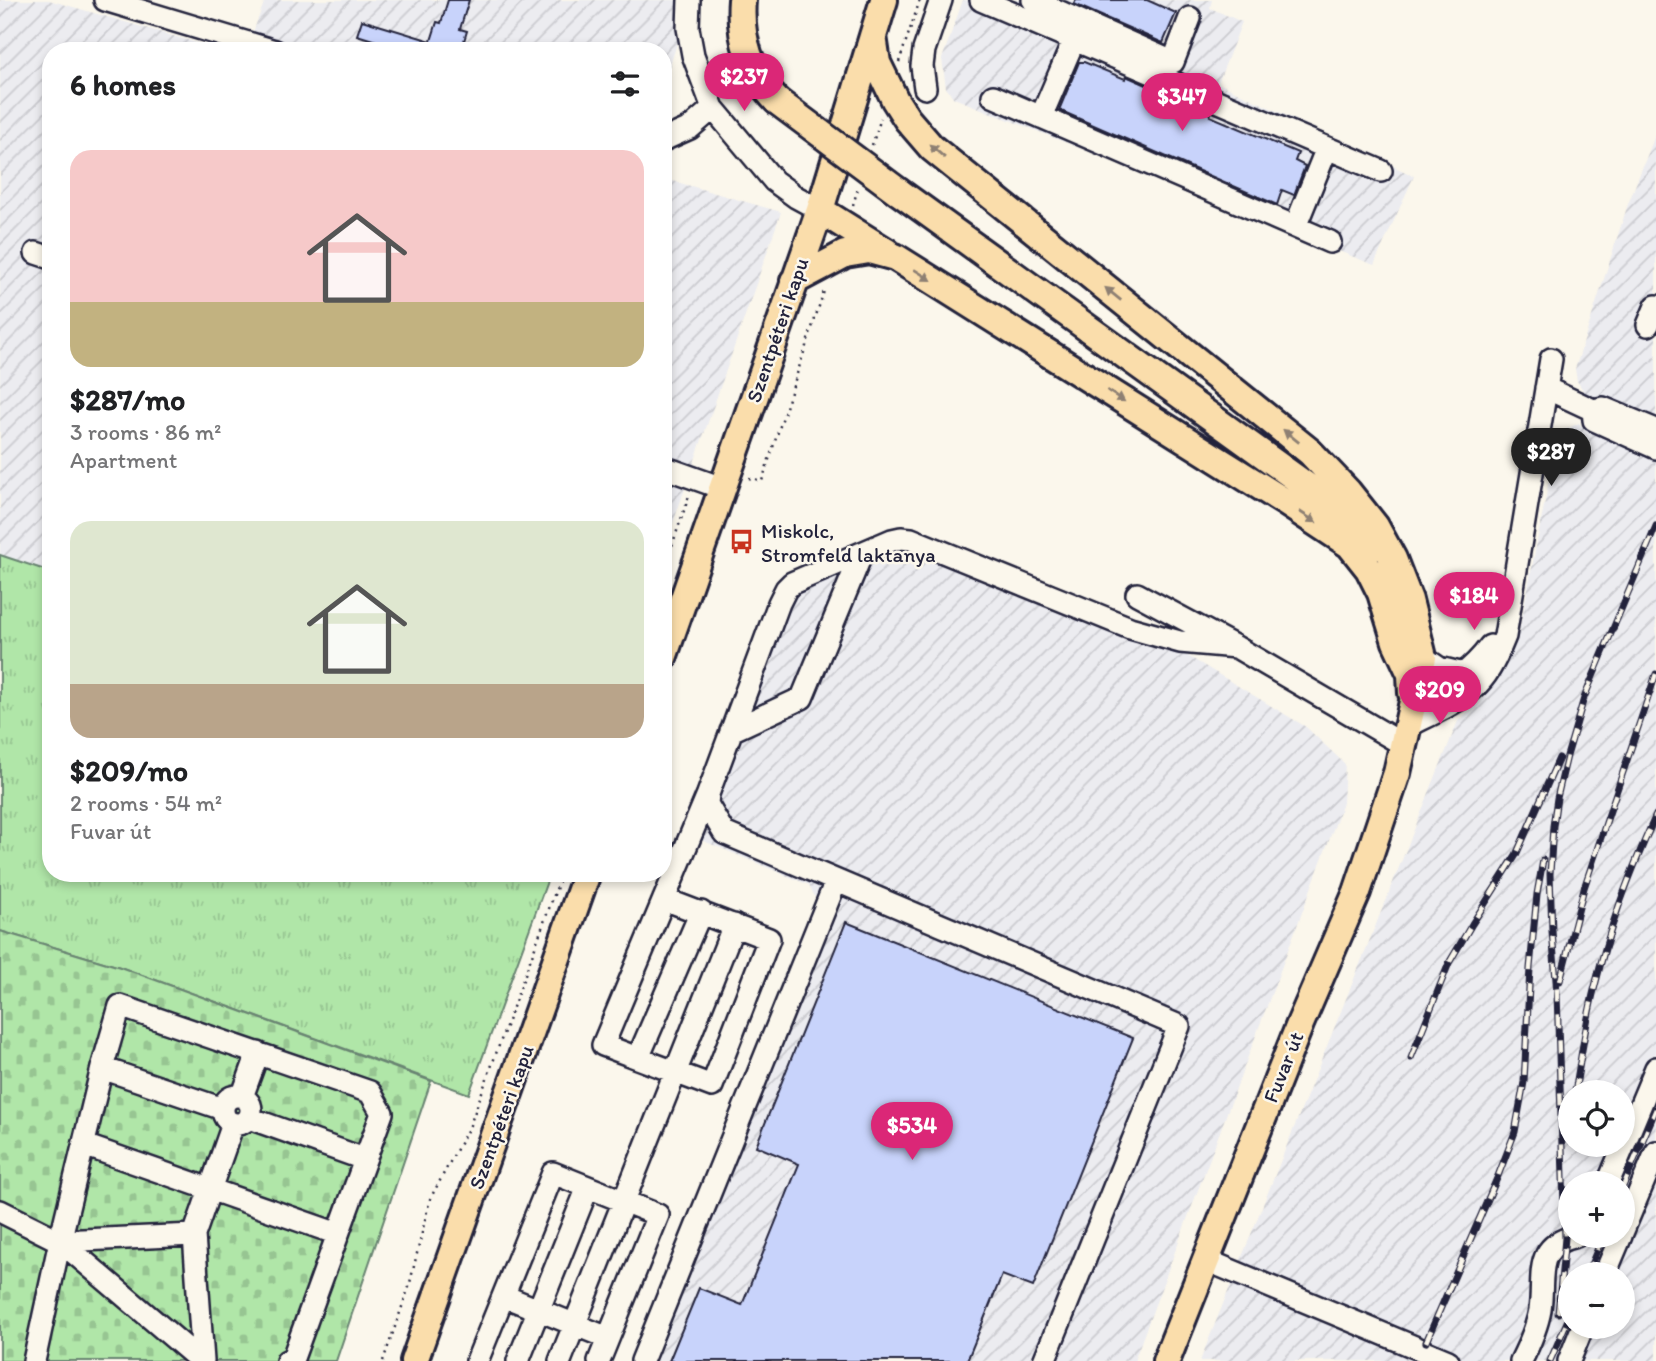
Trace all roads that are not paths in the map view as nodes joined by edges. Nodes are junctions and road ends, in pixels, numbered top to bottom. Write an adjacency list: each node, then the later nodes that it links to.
1 (106, 0): 12 (street)
2 (742, 0): 39 (main road, bridge)
3 (941, 0): 13 (street)
4 (981, 0): 11 (street)
5 (1033, 0): 8 (street)
6 (687, 1): 15 (street)
7 (882, 3): 10 (main road, Szentpéteri kapu)
8 (1065, 6): 9 (street)
9 (1190, 18)
10 (873, 36): 20 (main road, Szentpéteri kapu); 37 (main road, one-way to 10)
11 (1073, 40): 16 (street); 18 (street)
12 (245, 42)
13 (925, 88)
14 (993, 96): 16 (street)
15 (713, 108): 17 (street); 20 (street)
16 (1041, 117): 21 (street)
17 (672, 137)
18 (1327, 148): 19 (street); 21 (street)
19 (1381, 171)
20 (820, 210): 23 (main road); 24 (main road, Szentpéteri kapu)
21 (1295, 227): 22 (street)
22 (1331, 242)
23 (894, 257): 24 (main road); 39 (main road, one-way to 39)
24 (794, 281): 31 (main road, Szentpéteri kapu)
25 (1551, 359): 26 (street)
26 (1546, 388): 27 (street); 34 (street)
27 (1593, 411): 28 (street); 29 (street)
28 (1656, 430)
29 (1656, 448)
30 (672, 470): 31 (street)
31 (722, 488): 35 (main road, Szentpéteri kapu)
32 (862, 553): 36 (street); 40 (street); 40 (street)
33 (1137, 594): 36 (street)
34 (1509, 610): 38 (street); 39 (street)
35 (672, 632)
36 (1236, 647): 39 (street)
37 (1423, 657): 38 (street); 39 (main road)
38 (1464, 674): 39 (street)
39 (1408, 726): 68 (main road, Fuvar út)
40 (732, 731): 41 (street)
41 (708, 794): 42 (street); 43 (street)
42 (672, 880)
43 (836, 881): 82 (street); 83 (street)
44 (584, 882): 77 (main road, Szentpéteri kapu)
45 (671, 882): 46 (street)
46 (664, 899): 47 (street); 50 (street)
47 (701, 912): 48 (street); 50 (street)
48 (734, 925): 53 (street); 53 (street)
49 (258, 1053): 51 (street); 54 (street); 57 (street)
50 (638, 1058): 53 (street)
51 (102, 1068): 54 (street); 55 (street)
52 (1656, 1068): 58 (street)
53 (675, 1072): 61 (street)
54 (235, 1117): 57 (street); 60 (street)
55 (84, 1145): 60 (street); 66 (street)
56 (1656, 1152): 62 (street)
57 (364, 1159): 64 (street)
58 (1613, 1171)
59 (588, 1187): 61 (street); 69 (street); 70 (street)
60 (210, 1189): 64 (street); 65 (street)
61 (624, 1201): 71 (street); 72 (street)
62 (1635, 1203)
63 (0, 1211): 66 (street)
64 (338, 1234): 74 (street)
65 (194, 1236): 66 (street); 76 (street)
66 (60, 1241): 75 (street); 76 (street)
67 (1558, 1243): 86 (street)
68 (1206, 1260): 84 (main road, Fuvar út); 85 (street)
69 (503, 1296): 70 (street); 78 (street)
70 (538, 1310): 71 (street); 79 (street)
71 (574, 1325): 72 (street); 80 (street)
72 (608, 1338): 81 (street)
73 (1578, 1339): 87 (street)
74 (291, 1360)
75 (34, 1361)
76 (202, 1361)
77 (414, 1361)
78 (478, 1361)
79 (517, 1361)
80 (560, 1361)
81 (600, 1361)
82 (642, 1361)
83 (1044, 1361)
84 (1166, 1361)
85 (1448, 1361)
86 (1521, 1361)
87 (1569, 1361)

